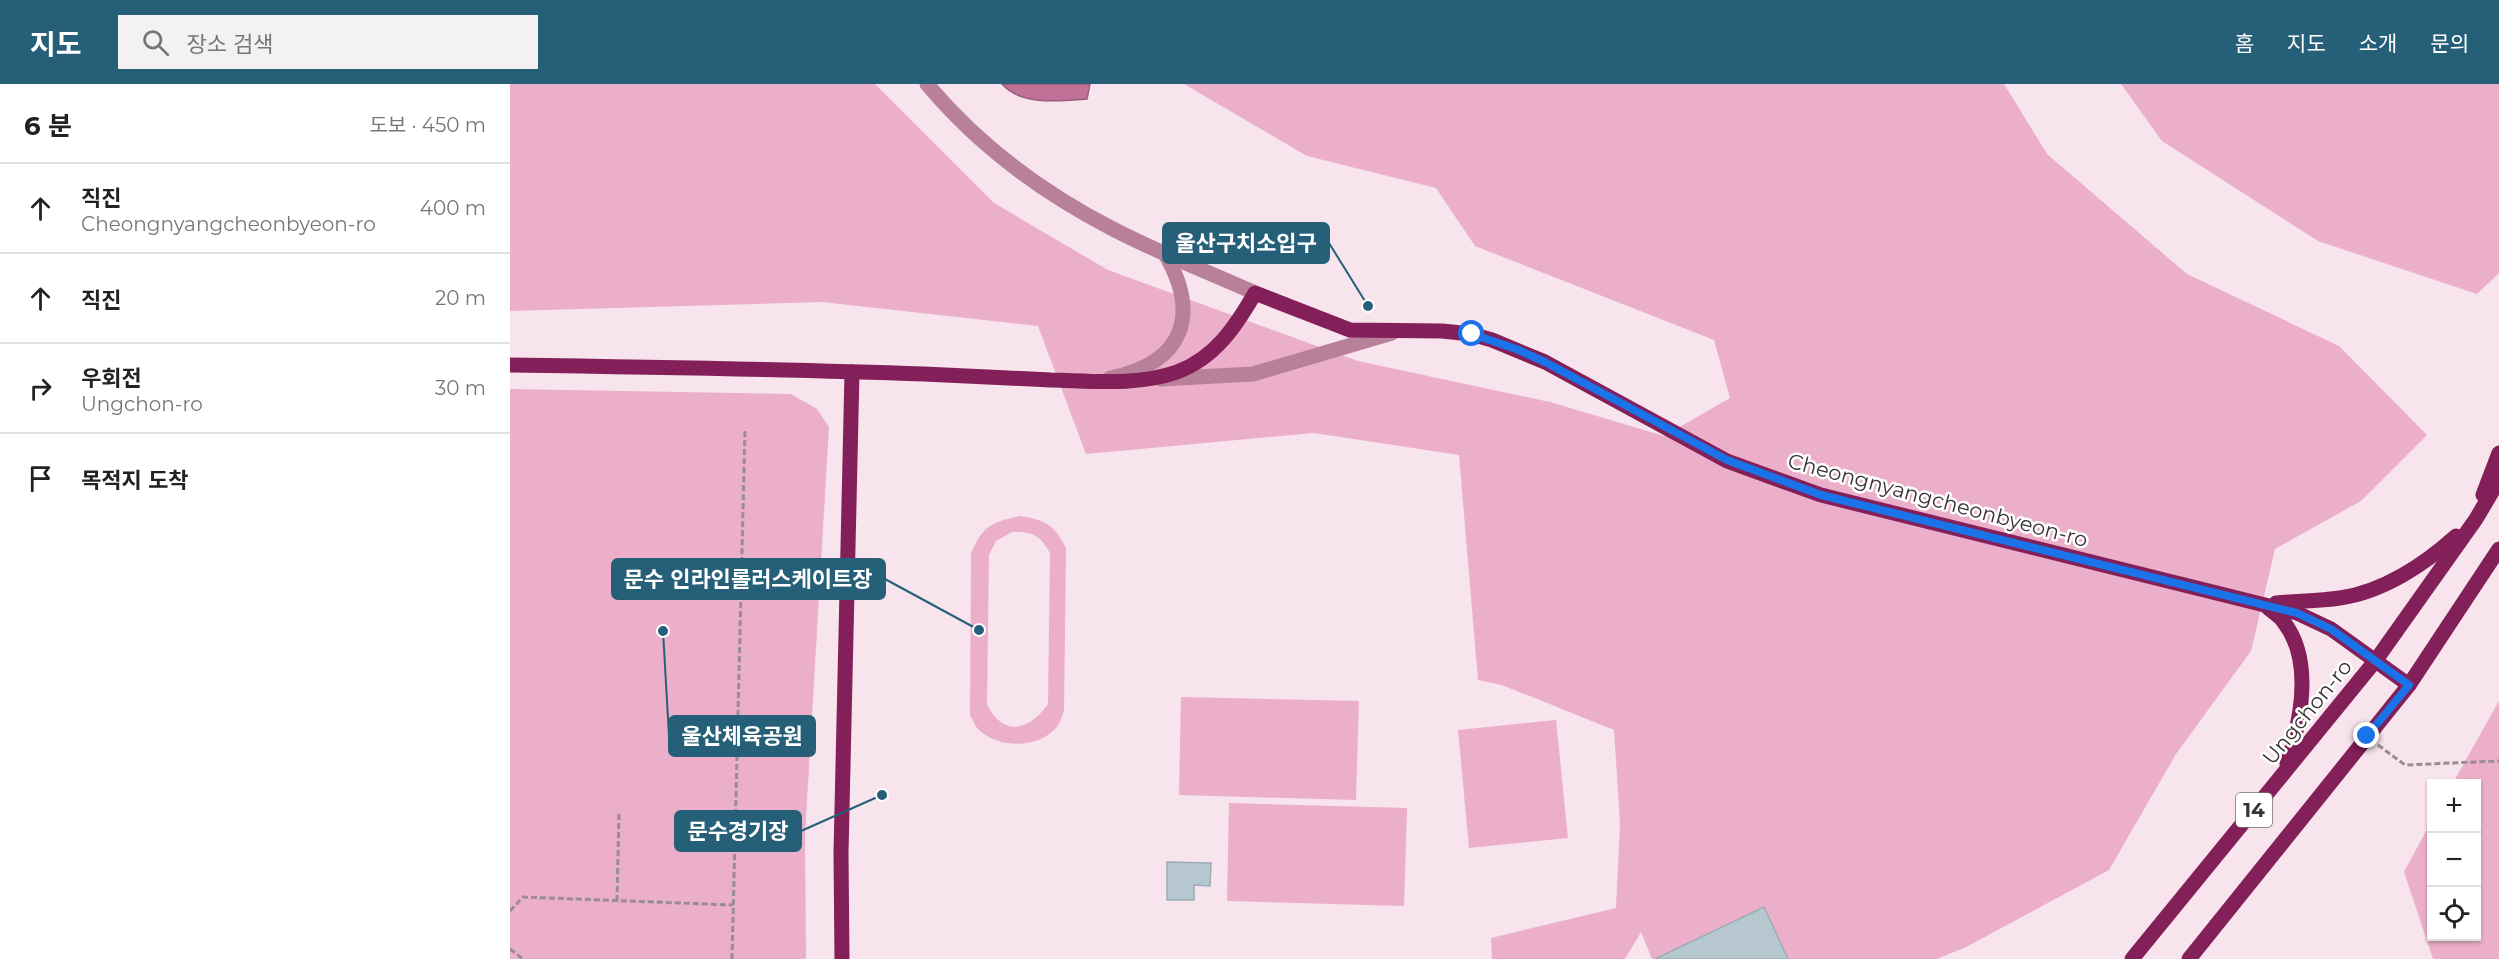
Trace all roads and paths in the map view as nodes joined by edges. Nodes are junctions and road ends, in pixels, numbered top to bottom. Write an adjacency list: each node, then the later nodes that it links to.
1 (927, 84): 2 (street, Cheongnyangcheonbyeon-ro)
2 (1164, 252): 3 (street, Cheongnyangcheonbyeon-ro); 8 (street)
3 (1255, 293): 4 (main road, Cheongnyangcheonbyeon-ro); 7 (main road)
4 (1394, 332): 7 (street); 14 (main road, Cheongnyangcheonbyeon-ro)
5 (510, 364): 6 (main road)
6 (852, 372): 8 (main road); 27 (main road)
7 (1149, 379): 8 (main road)
8 (1089, 381)
9 (745, 429): 22 (path)
10 (2499, 453): 12 (main road)
11 (2499, 480): 12 (main road, Ungchon-ro)
12 (2475, 519): 14 (main road); 15 (main road, Ungchon-ro / 14)
13 (2499, 549): 16 (main road, 14)
14 (2264, 604): 15 (main road, Cheongnyangcheonbyeon-ro); 19 (main road)
15 (2376, 660): 16 (main road, Cheongnyangcheonbyeon-ro); 19 (main road, Ungchon-ro / 14)
16 (2409, 685): 17 (main road, 14)
17 (2367, 736): 18 (path); 29 (main road, 14)
18 (2499, 761)
19 (2284, 774): 28 (main road, Ungchon-ro / 14)
20 (619, 811): 21 (path)
21 (617, 902): 22 (path); 23 (path)
22 (733, 905): 26 (path)
23 (510, 912)
24 (510, 949): 25 (path)
25 (523, 959)
26 (732, 959)
27 (842, 959)
28 (2132, 959)
29 (2189, 959)

